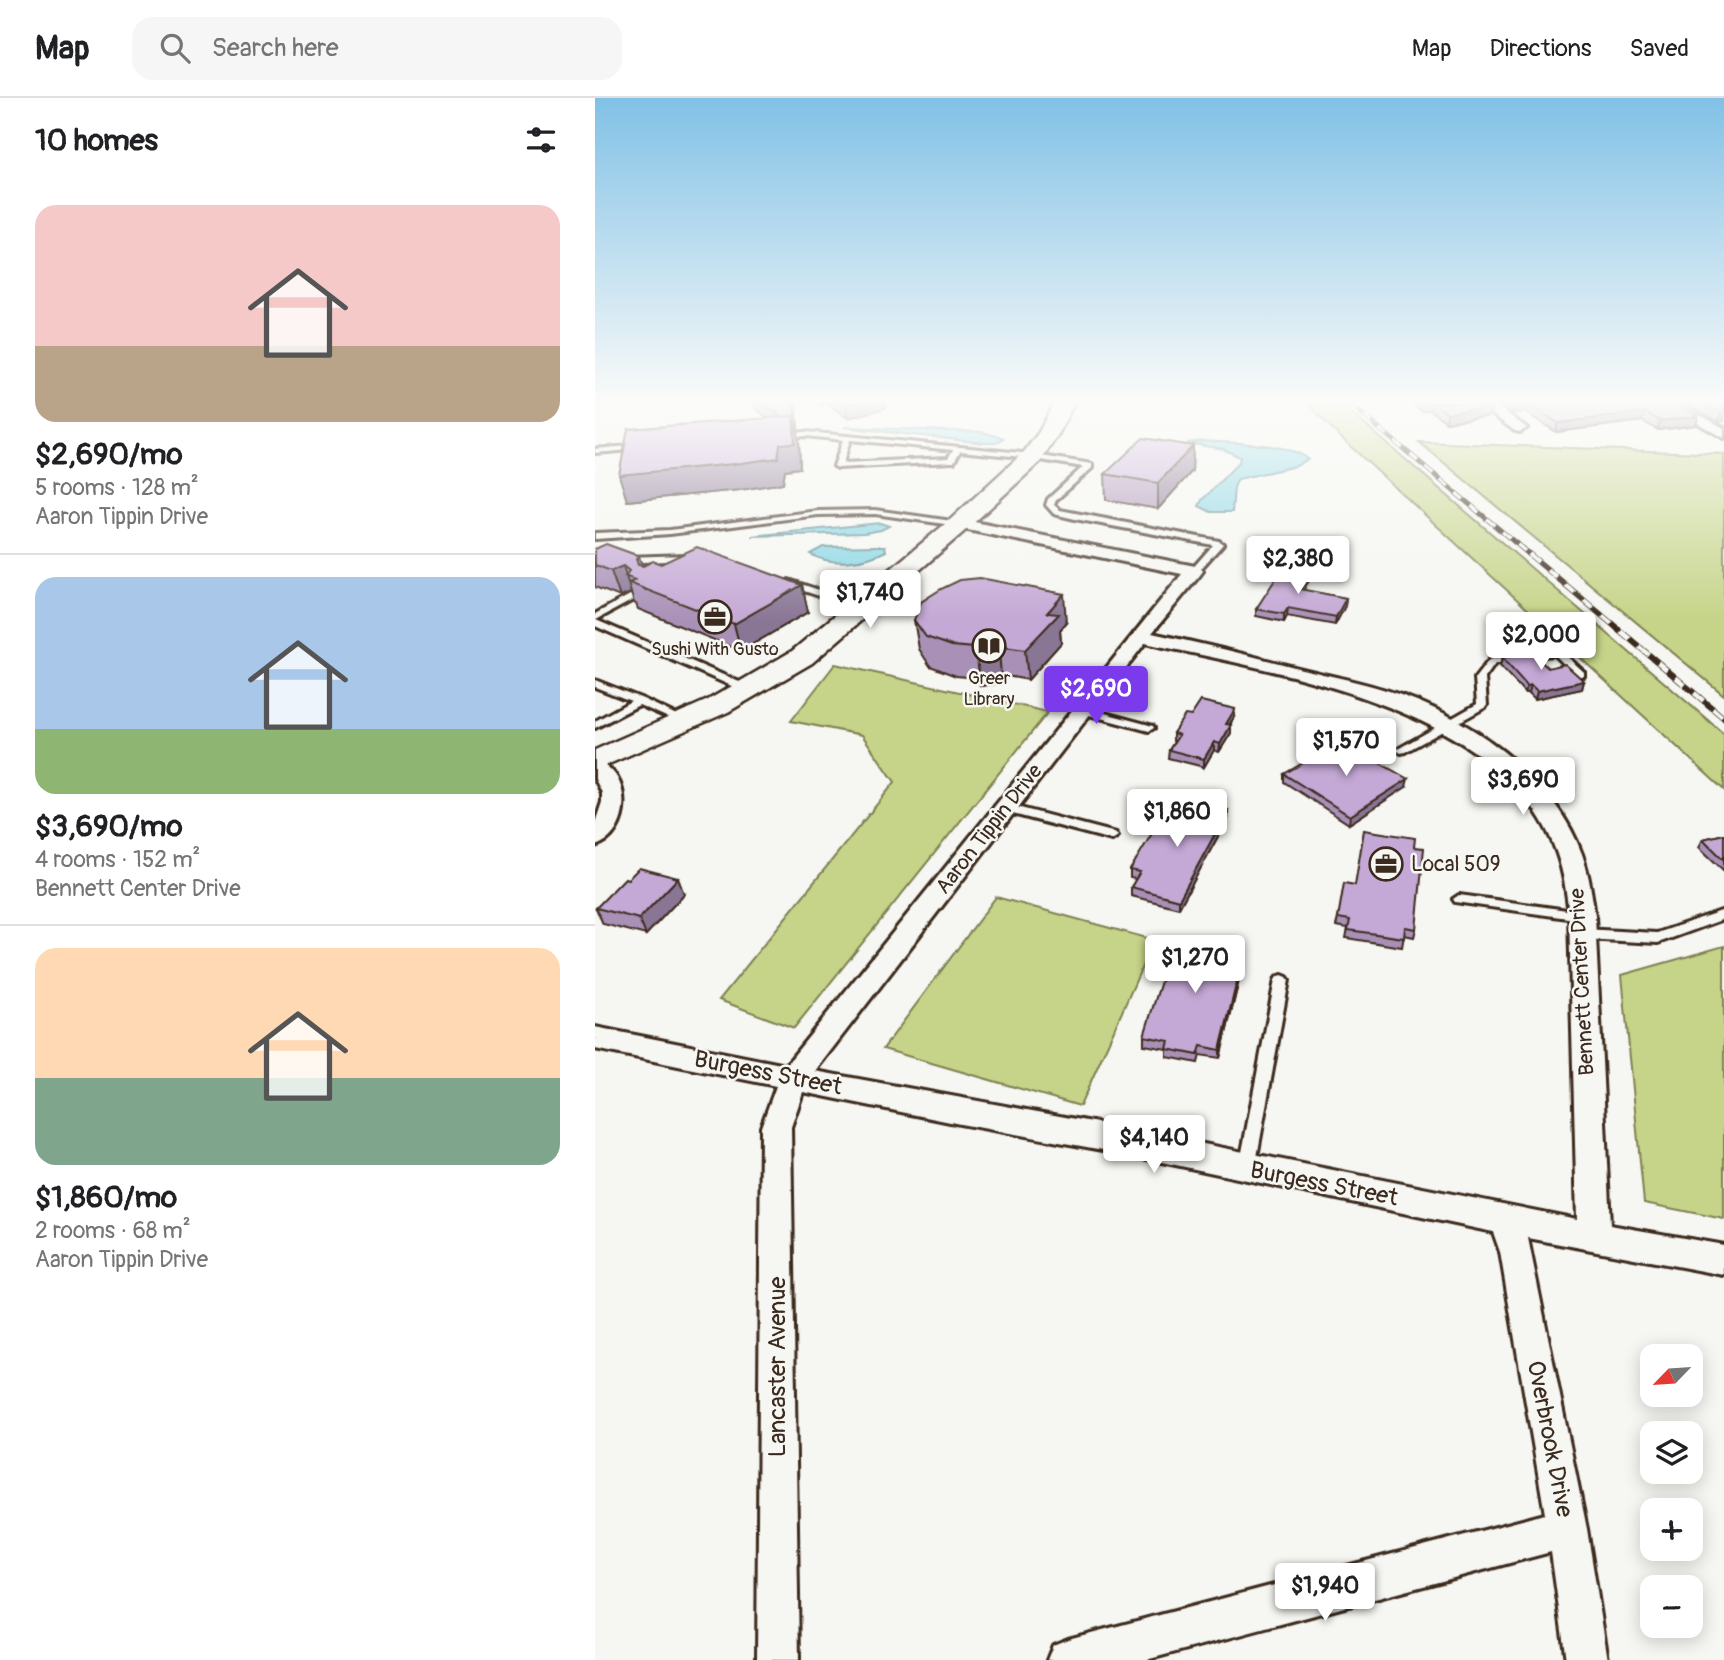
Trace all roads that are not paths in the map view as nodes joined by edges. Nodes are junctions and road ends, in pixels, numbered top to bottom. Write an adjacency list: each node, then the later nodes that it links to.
1 (1011, 476): 3 (street)
2 (1078, 476): 7 (lane)
3 (959, 524): 4 (lane); 7 (street); 10 (street)
4 (595, 536)
5 (595, 561): 6 (lane)
6 (687, 569)
7 (1194, 571): 12 (street, Aaron Tippin Drive)
8 (776, 579): 10 (lane)
9 (630, 598): 11 (lane)
10 (860, 607): 15 (street)
11 (595, 620): 15 (lane)
12 (1140, 636): 17 (street, Aaron Tippin Drive); 19 (street, Bennett Center Drive)
13 (1580, 674): 19 (lane)
14 (595, 683): 16 (lane)
15 (747, 689): 18 (street)
16 (639, 701): 18 (lane); 20 (lane)
17 (1082, 710): 21 (lane); 25 (street, Aaron Tippin Drive)
18 (684, 721): 23 (street)
19 (1445, 724): 22 (lane); 30 (street, Bennett Center Drive)
20 (595, 725)
21 (1149, 728)
22 (1401, 750)
23 (595, 761)
24 (595, 768): 27 (street)
25 (1005, 808): 26 (lane); 33 (street, Aaron Tippin Drive)
26 (1112, 836)
27 (595, 838)
28 (1459, 899): 30 (lane)
29 (1724, 914): 30 (lane)
30 (1582, 925): 36 (street, Bennett Center Drive)
31 (1282, 980): 34 (lane)
32 (595, 1038): 33 (street, Burgess Street)
33 (793, 1078): 34 (street, Burgess Street); 39 (street, Lancaster Avenue)
34 (1247, 1169): 35 (street, Burgess Street)
35 (1506, 1220): 36 (street, Burgess Street); 38 (street, Overbrook Drive)
36 (1595, 1236): 37 (street, Burgess Street)
37 (1724, 1260)
38 (1567, 1529): 40 (street); 41 (street, Overbrook Drive)
39 (778, 1660)
40 (1068, 1660)
41 (1587, 1660)

